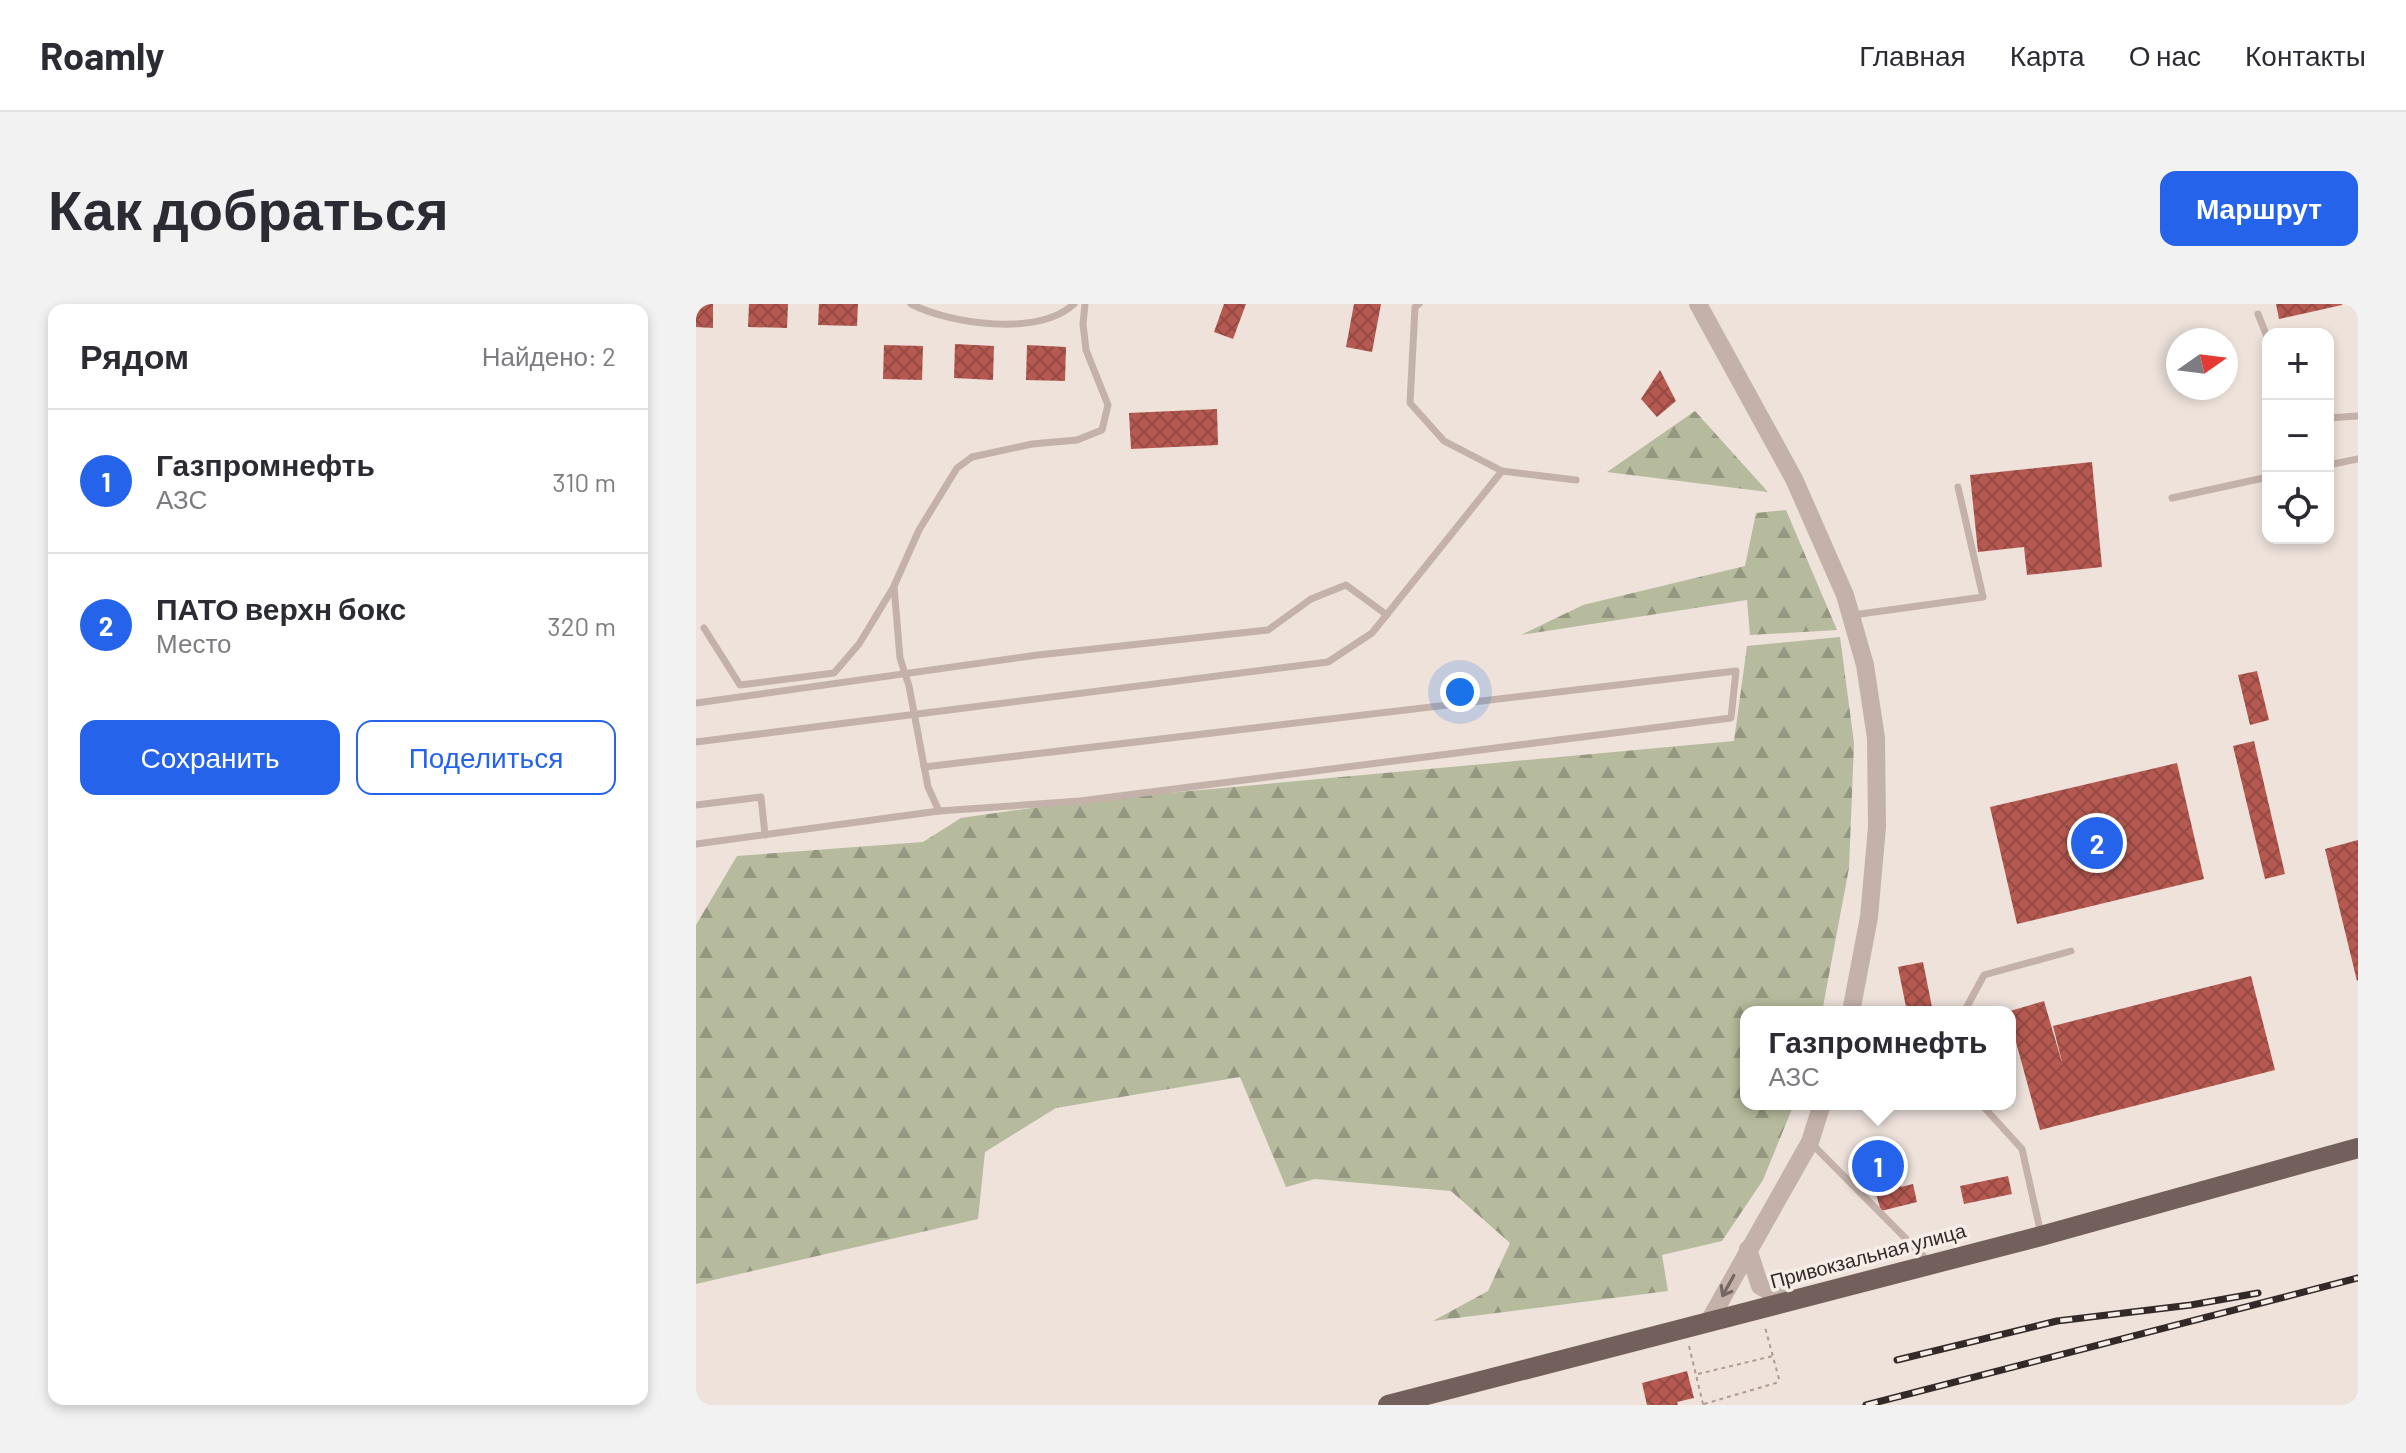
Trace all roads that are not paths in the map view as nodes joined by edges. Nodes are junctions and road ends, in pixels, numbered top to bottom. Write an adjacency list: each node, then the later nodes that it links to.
1 (911, 304): 2 (lane)
2 (1074, 304)
3 (1085, 304): 17 (lane)
4 (1419, 304): 12 (lane)
5 (1698, 304): 19 (street)
6 (2258, 314): 7 (lane)
7 (2264, 328)
8 (2358, 416): 9 (lane)
9 (2334, 418)
10 (2358, 459): 11 (lane)
11 (2334, 464)
12 (1502, 471): 14 (lane); 18 (lane)
13 (2262, 478): 16 (lane)
14 (1576, 480)
15 (1958, 487): 19 (lane)
16 (2172, 498)
17 (894, 586): 20 (lane); 21 (lane)
18 (1387, 615): 21 (lane); 23 (lane)
19 (1851, 615): 31 (street)
20 (704, 628)
21 (905, 675): 22 (lane); 23 (lane)
22 (696, 703)
23 (914, 714): 24 (lane); 25 (lane)
24 (696, 742)
25 (924, 767): 27 (lane); 27 (lane)
26 (696, 805): 28 (lane)
27 (939, 811): 28 (lane)
28 (765, 835): 29 (lane)
29 (696, 844)
30 (2071, 951): 32 (lane)
31 (1852, 1006)
32 (1967, 1006)
33 (1820, 1110): 35 (street)
34 (1986, 1110): 37 (lane)
35 (1810, 1142): 38 (street); 39 (lane)
36 (2358, 1148): 37 (main road, Привокзальная улица)
37 (2041, 1236): 39 (main road, Привокзальная улица)
38 (1748, 1249): 40 (street); 41 (street, one-way to 41)
39 (1932, 1264): 40 (main road, Привокзальная улица)
40 (1788, 1302): 41 (main road, Привокзальная улица)
41 (1708, 1323): 42 (main road, Привокзальная улица)
42 (1388, 1405)

